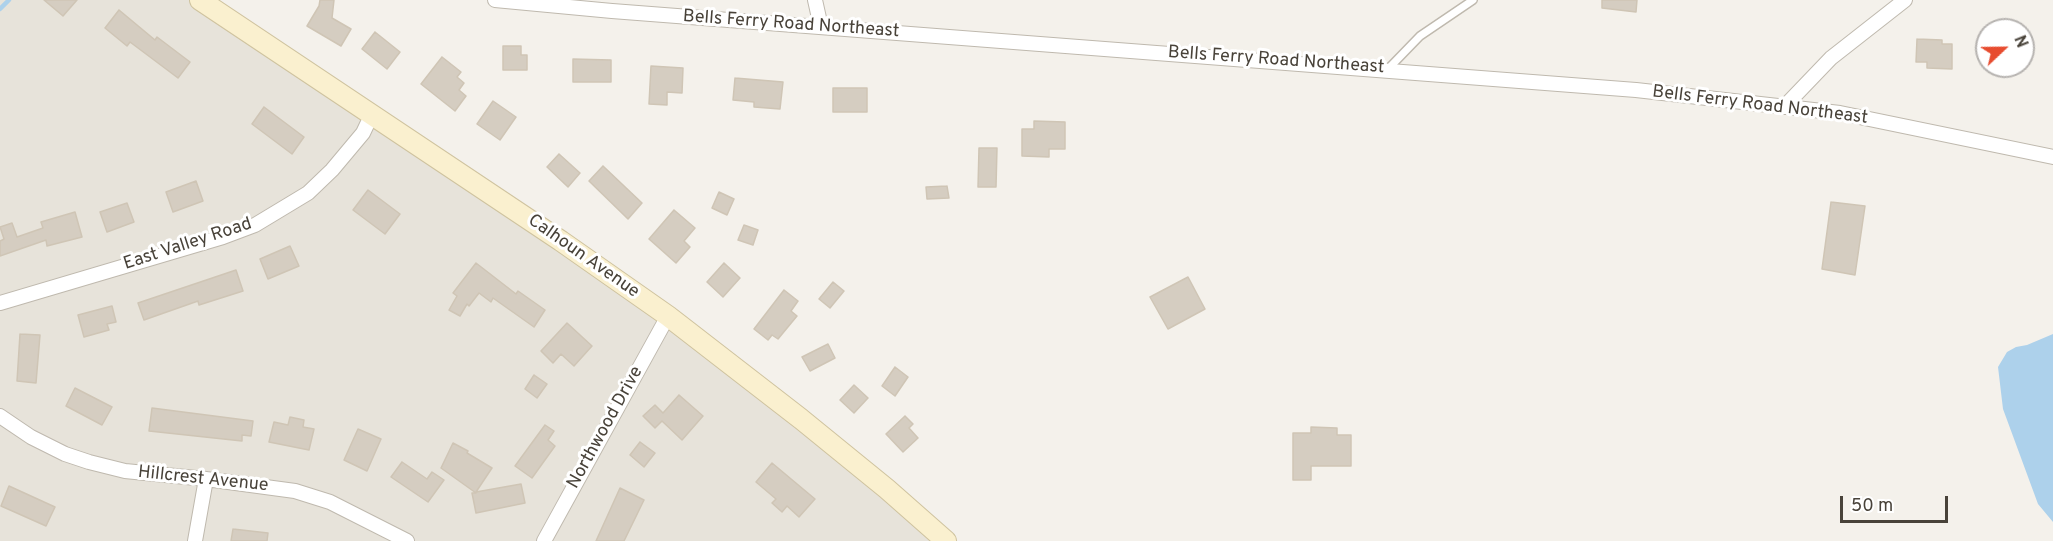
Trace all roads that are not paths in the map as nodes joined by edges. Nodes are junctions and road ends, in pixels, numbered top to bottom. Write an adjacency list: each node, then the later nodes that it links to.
1 (200, 0): 9 (street, Calhoun Avenue)
2 (495, 0): 6 (street, Bells Ferry Road Northeast)
3 (815, 0): 6 (street)
4 (1473, 0): 7 (lane)
5 (1905, 0): 8 (street)
6 (821, 27): 7 (street, Bells Ferry Road Northeast)
7 (1388, 69): 8 (street, Bells Ferry Road Northeast)
8 (1784, 107): 10 (street, Bells Ferry Road Northeast)
9 (372, 114): 11 (street, East Valley Road); 12 (street, Calhoun Avenue)
10 (2053, 157)
11 (0, 303)
12 (668, 316): 17 (street, Northwood Drive); 18 (street, Calhoun Avenue)
13 (0, 416): 14 (street, Hillcrest Avenue)
14 (206, 479): 15 (street); 16 (street, Hillcrest Avenue)
15 (195, 541)
16 (407, 541)
17 (544, 541)
18 (946, 541)

